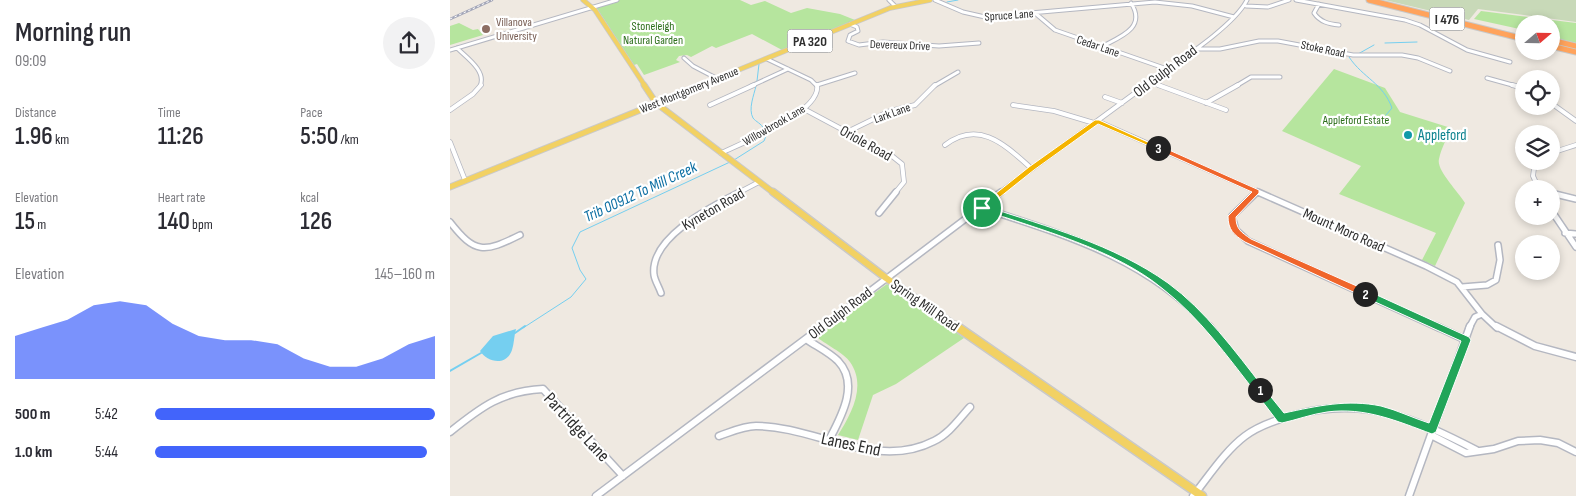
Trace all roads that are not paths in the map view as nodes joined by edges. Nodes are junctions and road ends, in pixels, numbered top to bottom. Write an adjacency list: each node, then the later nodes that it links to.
1 (583, 0): 15 (main road)
2 (617, 0): 15 (street)
3 (888, 0): 13 (street)
4 (930, 0): 13 (main road, West Montgomery Avenue / PA 320)
5 (935, 0): 16 (street, Spruce Lane)
6 (1247, 0): 14 (street)
7 (1289, 0): 14 (street)
8 (1296, 0): 12 (street)
9 (1369, 0): 21 (highway, I 476)
10 (1385, 0): 20 (highway, I 476)
11 (1131, 3): 16 (street, Spruce Lane); 17 (street, Spruce Lane); 24 (street)
12 (1319, 4): 19 (street); 33 (street)
13 (895, 6): 18 (main road, West Montgomery Avenue / PA 320)
14 (1246, 6): 17 (street, Old Gulph Road)
15 (593, 7): 26 (street); 46 (main road, Spring Mill Road)
16 (1035, 13): 24 (street, Cedar Lane)
17 (1234, 17): 28 (street, Old Gulph Road)
18 (850, 24): 22 (street, Devereux Drive); 32 (main road, West Montgomery Avenue / PA 320)
19 (1338, 26)
20 (1515, 32)
21 (1515, 37)
22 (979, 43)
23 (1560, 43): 25 (highway)
24 (1101, 47): 35 (street, Cedar Lane)
25 (1576, 47)
26 (457, 48): 29 (street); 53 (street)
27 (1560, 48): 30 (highway)
28 (1194, 49): 35 (street, Old Gulph Road); 36 (street, Stoke Road)
29 (450, 50)
30 (1576, 52)
31 (684, 58): 40 (street)
32 (766, 59): 34 (street); 40 (main road, West Montgomery Avenue / PA 320)
33 (1510, 62)
34 (788, 69): 43 (street); 49 (street)
35 (1166, 69): 42 (street, Old Gulph Road)
36 (1450, 71)
37 (958, 72): 57 (street, Lark Lane)
38 (855, 73): 43 (street)
39 (1280, 77): 48 (street)
40 (716, 78): 46 (main road, West Montgomery Avenue / PA 320)
41 (1487, 78): 44 (street)
42 (1151, 82): 47 (street, Old Gulph Road); 48 (street)
43 (817, 85): 51 (street, Willowbrook Lane)
44 (1515, 86)
45 (1105, 97): 47 (street)
46 (656, 103): 62 (main road, Spring Mill Road); 64 (main road, West Montgomery Avenue)
47 (1122, 103): 56 (street, Old Gulph Road)
48 (1206, 103): 54 (street)
49 (710, 105)
50 (1013, 105): 56 (street, Mount Moro Road)
51 (804, 109): 57 (street, Oriole Road); 62 (street, Willowbrook Lane)
52 (1560, 109): 55 (street)
53 (450, 110)
54 (1226, 110)
55 (1576, 121)
56 (1096, 122): 63 (street, Old Gulph Road); 67 (street, Mount Moro Road)
57 (847, 132): 71 (street, Oriole Road)
58 (450, 142): 64 (street)
59 (1576, 144): 61 (street)
60 (945, 145): 63 (street)
61 (1560, 150)
62 (721, 153): 65 (main road, Spring Mill Road)
63 (1031, 168): 70 (street, Old Gulph Road)
64 (466, 180): 66 (main road, West Montgomery Avenue)
65 (759, 182): 79 (main road, Spring Mill Road); 81 (street, Kyneton Road)
66 (450, 187)
67 (1257, 192): 80 (street, Mount Moro Road); 84 (street)
68 (1560, 195): 69 (street)
69 (1576, 199)
70 (982, 208): 79 (street, Old Gulph Road); 87 (street)
71 (879, 213)
72 (450, 222): 76 (street)
73 (1560, 225): 74 (street)
74 (1565, 233): 75 (street); 78 (street)
75 (1576, 234)
76 (520, 235)
77 (1498, 245): 80 (street)
78 (1576, 247)
79 (886, 278): 83 (street, Old Gulph Road); 94 (main road, Spring Mill Road)
80 (1462, 287): 82 (street, Mount Moro Road)
81 (662, 293)
82 (1482, 314): 84 (street); 85 (street, Mount Moro Road)
83 (806, 339): 91 (street); 93 (street, Old Gulph Road)
84 (1466, 340): 89 (street)
85 (1576, 357)
86 (970, 408): 91 (street, Lanes End)
87 (1282, 418): 89 (street); 94 (street)
88 (450, 432): 93 (street, Partridge Lane)
89 (1432, 432): 92 (street); 96 (street)
90 (719, 436): 91 (street, Lanes End)
91 (829, 440)
92 (1576, 452)
93 (623, 476): 95 (street, Old Gulph Road)
94 (1197, 494)
95 (596, 496)
96 (1409, 496)

